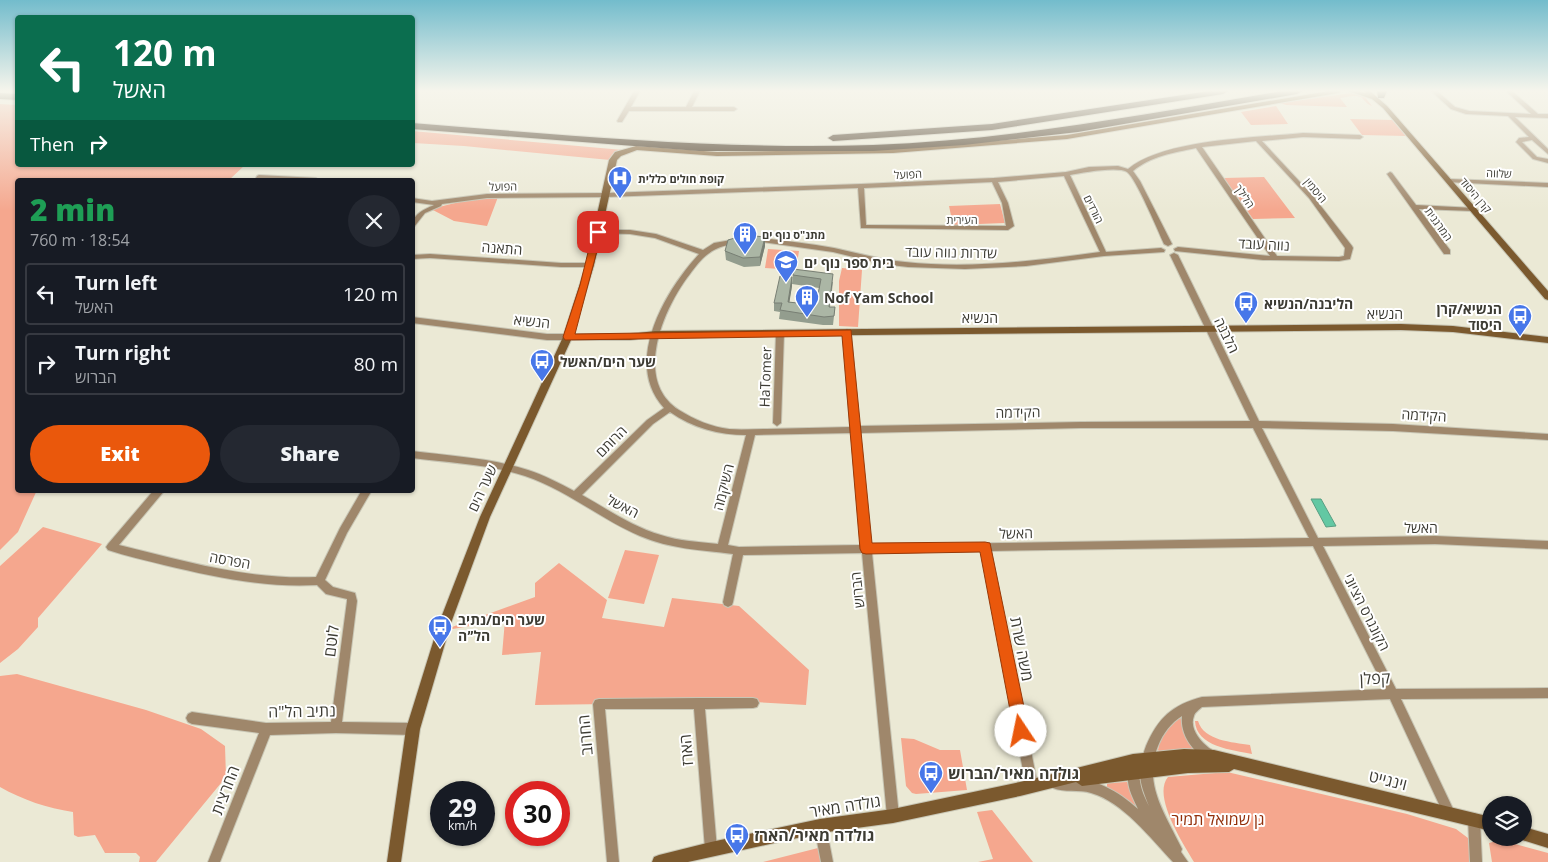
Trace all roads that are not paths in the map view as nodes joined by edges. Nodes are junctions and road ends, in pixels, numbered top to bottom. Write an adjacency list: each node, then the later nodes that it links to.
1 (427, 131): 15 (highway)
2 (480, 131): 6 (highway)
3 (579, 131): 13 (highway)
4 (931, 131): 13 (highway)
5 (1004, 131): 13 (highway)
6 (1058, 131)
7 (1100, 131): 15 (street)
8 (1407, 131): 22 (street, קרן היסוד)
9 (1526, 131): 11 (street)
10 (1360, 137): 12 (street)
11 (1533, 138): 16 (street); 17 (street)
12 (1259, 140): 14 (street); 40 (street, היסמין)
13 (775, 142)
14 (1198, 146): 18 (street); 42 (street, הלילך)
15 (636, 148): 25 (street, שער הים)
16 (1548, 152)
17 (1548, 161)
18 (1129, 172): 19 (street, הפועל); 34 (street)
19 (1066, 174): 21 (street, הפועל); 39 (street, הורדים)
20 (1390, 174): 29 (street, המרגנית)
21 (994, 180): 24 (street, הפועל); 24 (street, העירית)
22 (1450, 181): 23 (street, שלווה); 30 (street, קרן היסוד)
23 (1548, 185)
24 (861, 186): 25 (street, הפועל)
25 (606, 195): 27 (street, הפועל); 33 (street, שער הים)
26 (415, 201): 28 (street, הפועל)
27 (450, 201): 28 (street, הפועל); 31 (street, הפועל)
28 (423, 203): 31 (street)
29 (1414, 207): 30 (street, המרגנית); 37 (street, המרגנית)
30 (1473, 209): 44 (street, קרן היסוד)
31 (423, 212): 32 (street)
32 (415, 222)
33 (598, 232): 38 (street); 43 (street, שער הים)
34 (1168, 244): 35 (street); 36 (street)
35 (1161, 250): 36 (street); 39 (street, שדרות נווה עובד)
36 (1176, 252): 42 (street, נווה עובד); 46 (street, הלבנה)
37 (1447, 252)
38 (704, 253): 39 (street, שדרות נווה עובד); 49 (street, הקידמה)
39 (1104, 254)
40 (1347, 256): 42 (street, נווה עובד)
41 (415, 257): 43 (street, התאנה)
42 (1275, 258)
43 (590, 265): 50 (street, שער הים)
44 (1548, 297)
45 (415, 320): 50 (street, הנשיא)
46 (1211, 329): 47 (street, הנשיא); 51 (street, הנשיא); 54 (street, הלבנה)
47 (847, 332): 48 (street, הנשיא); 55 (street, הברוש)
48 (780, 333): 49 (street, הנשיא); 53 (street, HaTomer)
49 (655, 334): 50 (street, הנשיא); 52 (street, הקידמה)
50 (568, 337): 59 (street, שער הים)
51 (1548, 340)
52 (670, 408): 56 (street, הקידמה); 62 (street, הרותם)
53 (777, 423)
54 (1256, 425): 55 (street, הקידמה); 57 (street, הקידמה); 63 (street, הקונגרס הציוני)
55 (855, 429): 56 (street, הקידמה); 67 (street, הברוש)
56 (750, 432): 66 (street, השיקמה)
57 (1548, 437)
58 (415, 454): 59 (street, האשל)
59 (507, 468): 62 (street, האשל); 79 (street, שער הים)
60 (157, 493): 69 (street, הפרסה)
61 (365, 493): 69 (street)
62 (575, 496): 66 (street, האשל)
63 (1316, 542): 64 (street, האשל); 65 (street, האשל); 72 (street, הקונגרס הציוני)
64 (1548, 546)
65 (985, 547): 67 (street, האשל); 84 (street, משה שרת)
66 (722, 548): 68 (street, האשל)
67 (866, 549): 68 (street, האשל); 86 (street, הברוש)
68 (739, 551): 70 (street)
69 (319, 581): 77 (street, לוטם)
70 (728, 602)
71 (1548, 693): 72 (street, קפלן)
72 (1393, 694): 73 (street, קפלן); 85 (street, הקונגרס הציוני)
73 (1202, 702): 80 (street); 81 (street, קפלן)
74 (698, 703): 75 (street); 94 (street, הארז); 97 (street, החרוב)
75 (753, 703)
76 (192, 718): 78 (street, נתיב הל"ה)
77 (336, 727): 78 (street, נתיב הל"ה); 79 (street, נתיב הל"ה)
78 (266, 729): 95 (street, החרצית)
79 (413, 729): 96 (street, שער הים)
80 (1214, 757): 81 (street, וינגייט); 82 (street, וינגייט)
81 (1148, 764): 82 (street, וינגייט); 83 (street, גולדה מאיר); 84 (street, גולדה מאיר); 90 (street); 90 (street); 93 (street)
82 (1277, 771): 85 (street, וינגייט)
83 (1054, 784): 84 (street, גולדה מאיר); 93 (street)
84 (1034, 786): 86 (street, גולדה מאיר)
85 (1449, 813): 87 (street, וינגייט)
86 (893, 816): 89 (street, גולדה מאיר)
87 (1474, 819): 88 (street, וינגייט); 101 (street)
88 (1482, 821)
89 (820, 826): 94 (street, גולדה מאיר); 99 (street)
90 (1164, 827): 100 (street)
91 (1532, 836): 92 (street)
92 (1548, 841)
93 (1164, 842): 100 (street)
94 (711, 849): 98 (street, גולדה מאיר)
95 (214, 862)
96 (394, 862)
97 (612, 862)
98 (659, 862)
99 (827, 862)
100 (1183, 862)
101 (1476, 862)

